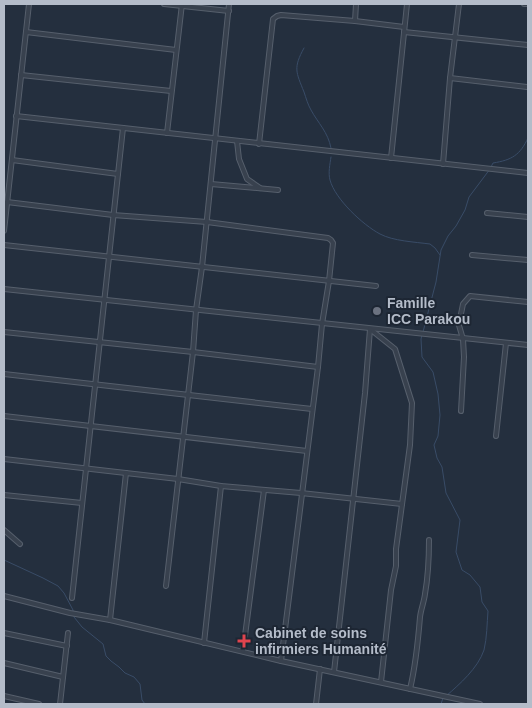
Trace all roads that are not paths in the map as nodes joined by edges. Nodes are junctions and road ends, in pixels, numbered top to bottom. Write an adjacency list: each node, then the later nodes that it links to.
1 (29, 4): 13 (street)
2 (164, 4): 9 (street)
3 (230, 4): 10 (street)
4 (356, 4): 11 (street)
5 (407, 4): 12 (street)
6 (459, 4): 14 (street)
7 (524, 4): 8 (street)
8 (528, 4)
9 (181, 5): 10 (street); 16 (street)
10 (229, 11): 24 (street)
11 (355, 21): 12 (street); 26 (street)
12 (404, 30): 14 (street); 27 (street)
13 (26, 32): 16 (street); 17 (street)
14 (455, 37): 15 (street); 18 (street)
15 (528, 45)
16 (176, 50): 20 (street)
17 (21, 75): 20 (street); 21 (street)
18 (450, 78): 19 (street); 29 (street)
19 (527, 87)
20 (172, 91): 23 (street)
21 (16, 116): 22 (street); 28 (street)
22 (123, 128): 23 (street); 31 (street)
23 (167, 133): 24 (street)
24 (216, 139): 25 (street); 32 (street)
25 (237, 141): 26 (street); 33 (street)
26 (259, 144): 27 (street)
27 (391, 158): 29 (street)
28 (12, 160): 31 (street); 35 (street)
29 (443, 164): 30 (street)
30 (528, 173)
31 (118, 174): 37 (street)
32 (211, 184): 33 (street); 39 (street)
33 (260, 188): 34 (street)
34 (278, 190)
35 (7, 202): 37 (street); 40 (street)
36 (488, 213): 38 (street)
37 (113, 215): 39 (street); 43 (street)
38 (528, 216)
39 (207, 222): 45 (street); 46 (street)
40 (4, 231)
41 (4, 245): 43 (street)
42 (472, 255): 44 (street)
43 (109, 257): 45 (street); 49 (street)
44 (528, 260)
45 (202, 267): 46 (street); 51 (street)
46 (329, 281): 47 (street); 52 (street)
47 (376, 286)
48 (4, 289): 49 (street)
49 (104, 300): 51 (street); 56 (street)
50 (528, 302): 55 (street)
51 (196, 310): 52 (street); 59 (street)
52 (322, 324): 53 (street); 60 (street)
53 (370, 329): 55 (street); 79 (street); 81 (street)
54 (4, 332): 56 (street)
55 (463, 339): 57 (street); 65 (street)
56 (99, 343): 59 (street); 62 (street)
57 (506, 343): 58 (street); 68 (street)
58 (528, 346)
59 (193, 352): 60 (street); 63 (street)
60 (318, 367): 64 (street)
61 (4, 374): 62 (street)
62 (95, 384): 63 (street); 67 (street)
63 (188, 394): 64 (street); 69 (street)
64 (312, 409): 70 (street)
65 (461, 411)
66 (4, 416): 67 (street)
67 (90, 427): 69 (street); 72 (street)
68 (496, 436)
69 (183, 437): 70 (street); 74 (street)
70 (307, 451): 77 (street)
71 (4, 459): 72 (street)
72 (86, 468): 73 (street); 80 (street)
73 (126, 473): 74 (street); 88 (street)
74 (178, 479): 75 (street); 85 (street)
75 (220, 486): 76 (street); 91 (street)
76 (264, 490): 77 (street); 93 (street)
77 (301, 493): 79 (street); 94 (street)
78 (4, 495): 80 (street)
79 (354, 499): 81 (street); 97 (street)
80 (82, 503): 87 (street)
81 (402, 504): 99 (street)
82 (4, 530): 84 (street)
83 (428, 540): 100 (street)
84 (20, 544)
85 (166, 586)
86 (4, 596): 88 (street)
87 (72, 598)
88 (110, 620): 91 (street)
89 (4, 633): 92 (street)
90 (68, 633): 92 (street)
91 (204, 643): 93 (street)
92 (67, 646): 98 (street)
93 (243, 652): 94 (street)
94 (281, 661): 96 (street)
95 (4, 663): 98 (street)
96 (320, 669): 97 (street); 104 (street)
97 (334, 672): 99 (street)
98 (64, 676): 103 (street)
99 (381, 682): 100 (street)
100 (410, 689): 105 (street)
101 (4, 696): 102 (street)
102 (39, 704)
103 (60, 704)
104 (316, 704)
105 (480, 704)

